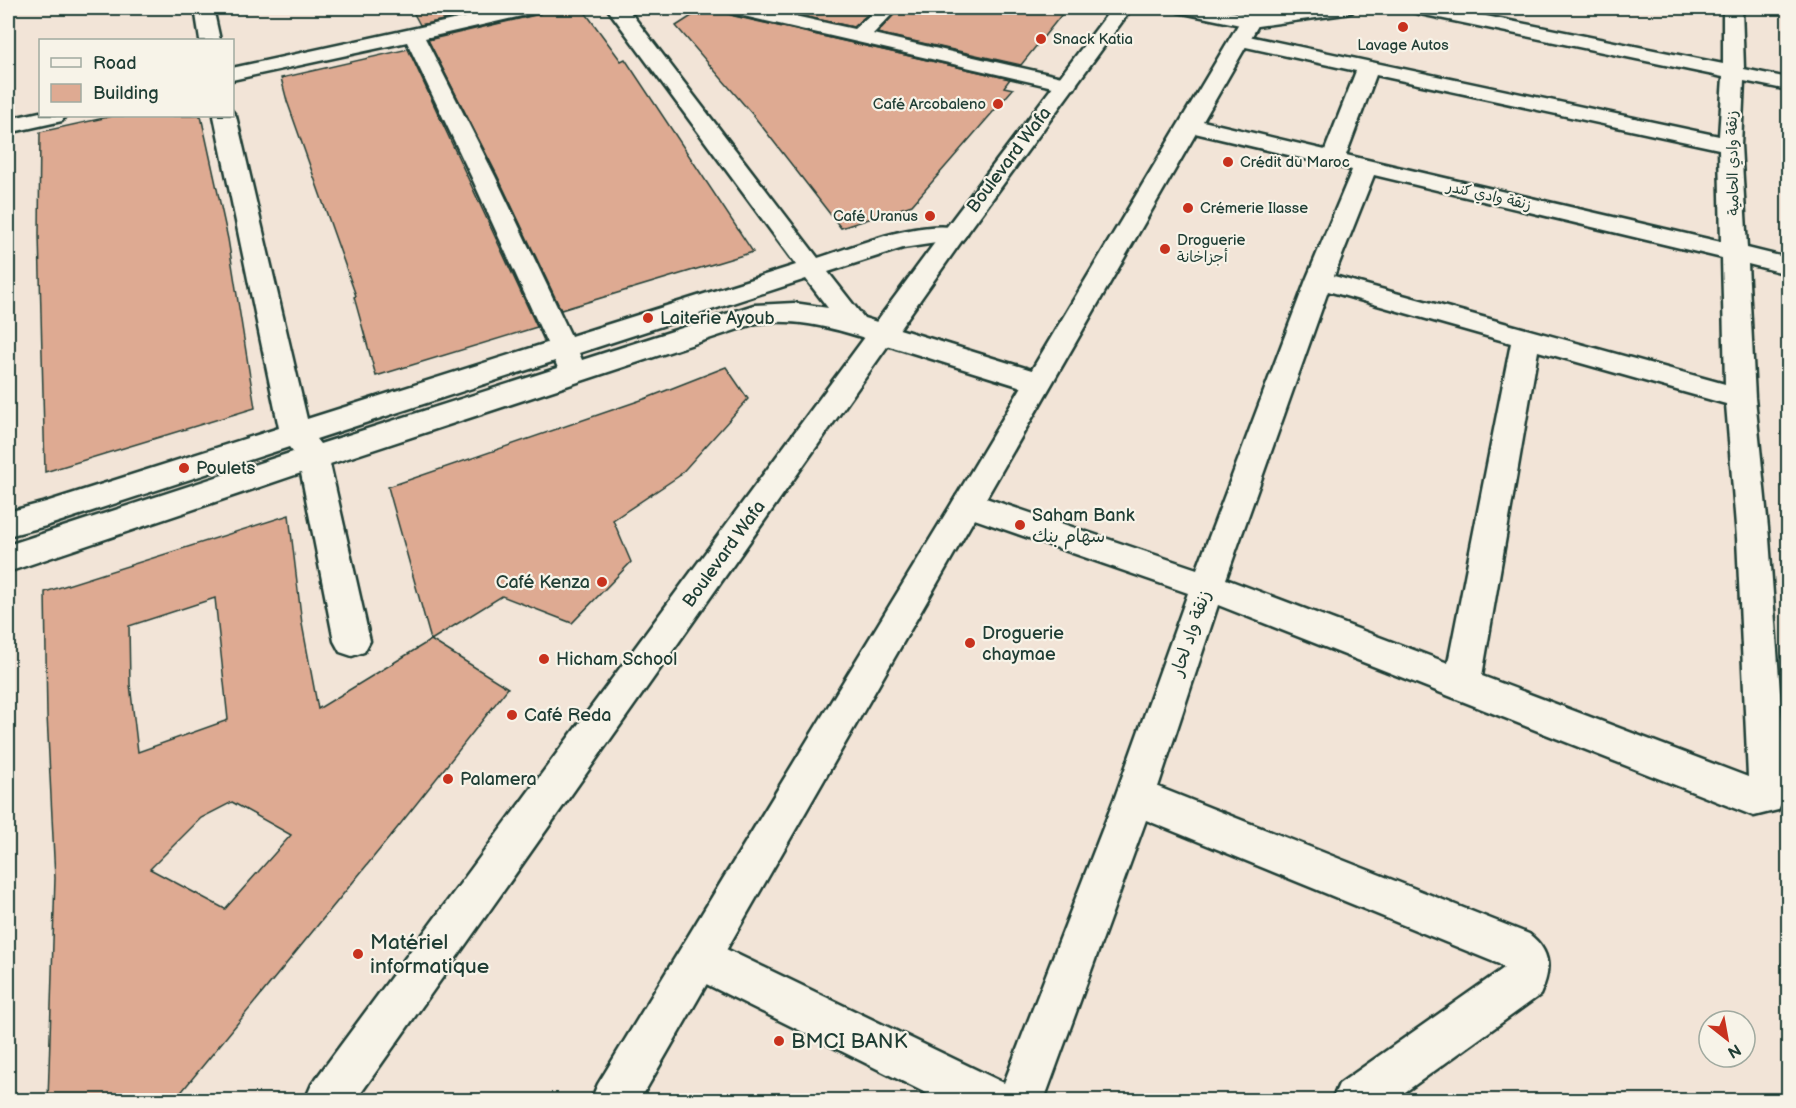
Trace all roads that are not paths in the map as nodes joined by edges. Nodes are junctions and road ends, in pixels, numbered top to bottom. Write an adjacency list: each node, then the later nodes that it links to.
1 (204, 8): 14 (street)
2 (532, 8): 12 (street)
3 (617, 8): 29 (street)
4 (735, 8): 13 (street)
5 (889, 8): 13 (street)
6 (1122, 8): 18 (street, Boulevard Wafa)
7 (1185, 8): 11 (street)
8 (1345, 8): 11 (street)
9 (1420, 8): 16 (street)
10 (1733, 8): 16 (street, زنقة وادي الحامية)
11 (1249, 23): 15 (street); 22 (street)
12 (412, 34): 17 (street); 33 (street)
13 (859, 36): 18 (street)
14 (210, 39)
15 (1368, 67): 24 (street); 25 (street, زنقة واد لحار)
16 (1734, 73): 19 (street); 24 (street, زنقة وادي الحامية)
17 (234, 74)
18 (1066, 84): 26 (street, Boulevard Wafa)
19 (1788, 84)
20 (49, 117): 23 (street)
21 (225, 117): 36 (street)
22 (1190, 125): 25 (street, زنقة وادي كندر); 34 (street)
23 (8, 126)
24 (1730, 145): 27 (street, زنقة وادي الحامية)
25 (1349, 164): 27 (street, زنقة وادي كندر); 30 (street, زنقة واد لحار)
26 (954, 234): 29 (street); 31 (street, Boulevard Wafa)
27 (1735, 253): 28 (street, زنقة وادي كندر); 35 (street, زنقة وادي الحامية)
28 (1788, 266)
29 (811, 268): 31 (street); 33 (street)
30 (1319, 280): 32 (street); 40 (street, زنقة واد لحار)
31 (869, 329): 33 (street); 34 (street); 45 (street, Boulevard Wafa)
32 (1526, 338): 35 (street); 42 (street)
33 (569, 360): 36 (street)
34 (1038, 382): 37 (street)
35 (1740, 398): 42 (street, زنقة وادي الحامية)
36 (304, 445): 38 (street); 39 (street); 41 (street)
37 (968, 504): 40 (street); 44 (street)
38 (8, 524)
39 (8, 559)
40 (1207, 586): 42 (street); 43 (street, زنقة واد لحار)
41 (352, 641)
42 (1462, 685)
43 (1135, 796): 48 (street, زنقة واد لحار); 49 (street)
44 (699, 958): 46 (street); 47 (street)
45 (328, 1101)
46 (614, 1101)
47 (989, 1101)
48 (1021, 1101)
49 (1355, 1101)

